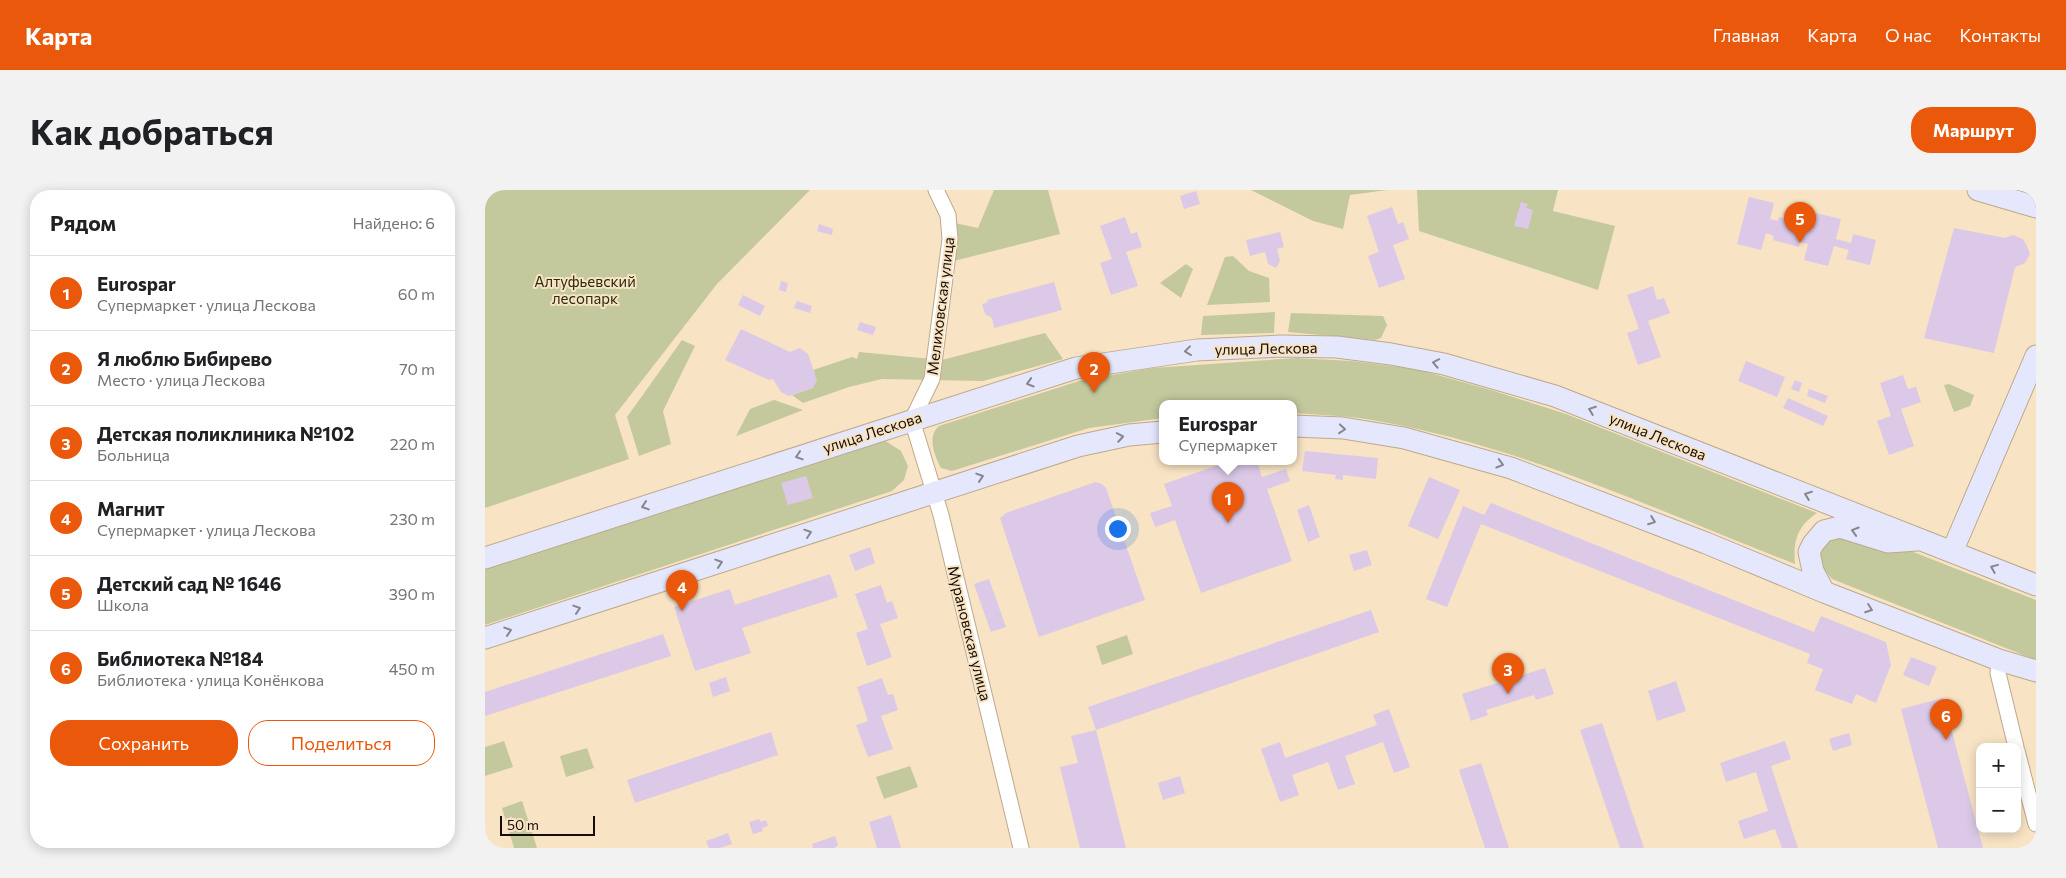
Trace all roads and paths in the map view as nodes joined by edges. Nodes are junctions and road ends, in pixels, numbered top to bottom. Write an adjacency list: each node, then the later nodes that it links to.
1 (936, 190): 5 (street, Мелиховская улица)
2 (1978, 190): 3 (main road)
3 (2036, 207)
4 (2036, 356): 10 (main road)
5 (912, 420): 8 (street, Мурановская улица); 9 (main road, улица Лескова, one-way to 5); 11 (main road, улица Лескова, one-way to 11)
6 (1297, 426): 13 (main road, one-way to 13)
7 (1159, 433): 8 (main road, one-way to 7)
8 (934, 492): 14 (main road, one-way to 8); 20 (street, Мурановская улица)
9 (1923, 540): 10 (main road, улица Лескова); 13 (main road, one-way to 13)
10 (1952, 552): 12 (main road, улица Лескова, one-way to 10)
11 (485, 558)
12 (2036, 585)
13 (1823, 592): 15 (main road, one-way to 15)
14 (485, 638)
15 (1999, 660): 16 (main road); 17 (street)
16 (2036, 671)
17 (2015, 743)
18 (2021, 766): 19 (street)
19 (2036, 824)
20 (1021, 848)

